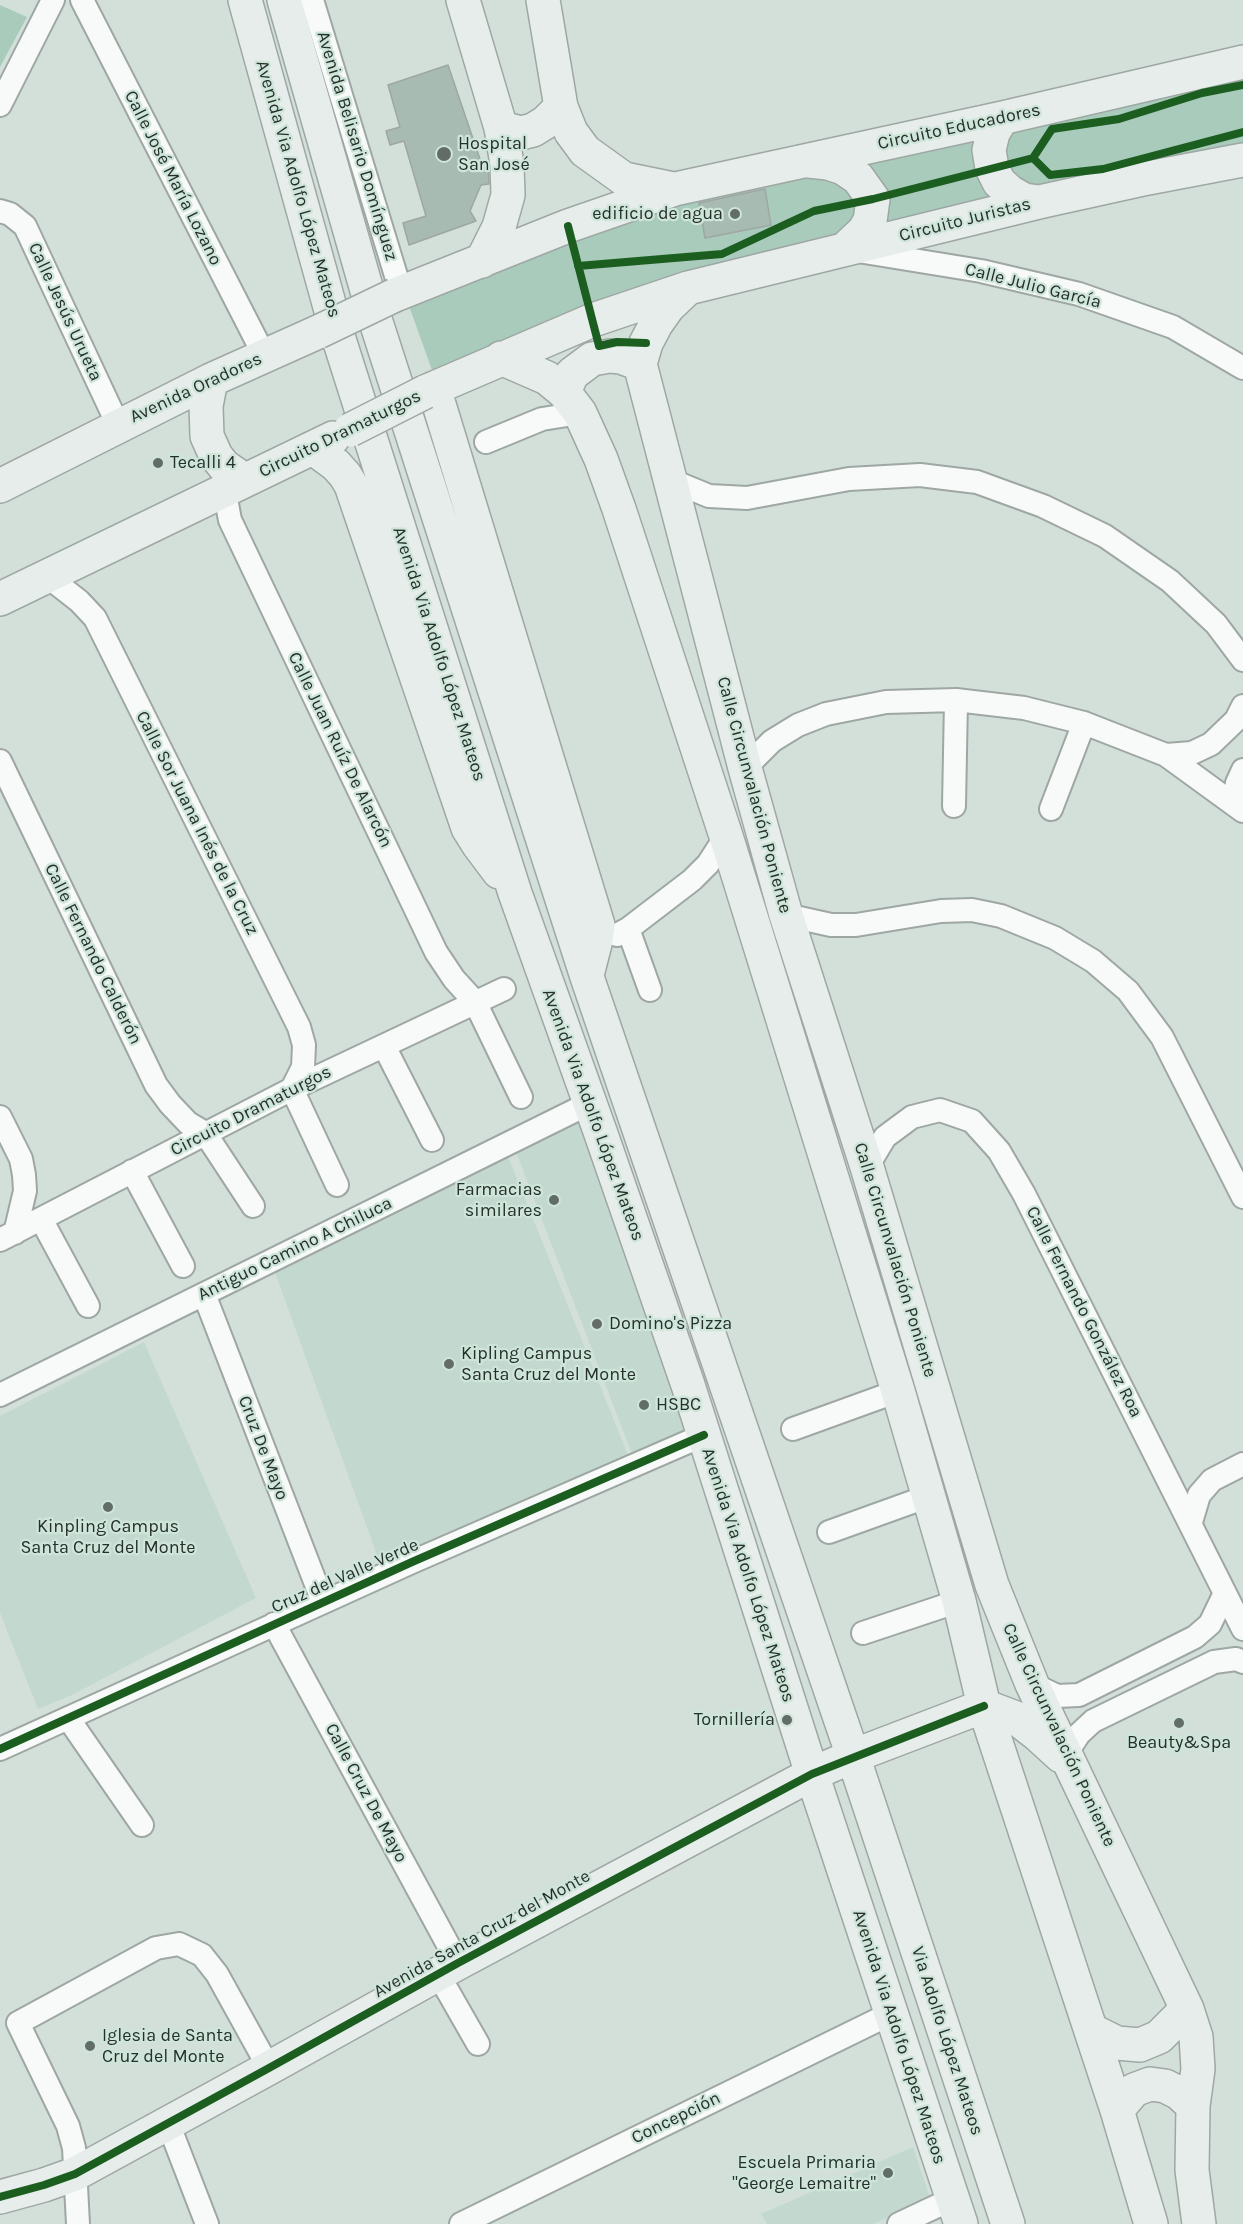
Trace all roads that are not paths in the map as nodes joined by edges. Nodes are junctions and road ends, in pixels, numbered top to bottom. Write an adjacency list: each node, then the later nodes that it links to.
1 (53, 0): 9 (street)
2 (82, 0): 22 (street, Calle José María Lozano)
3 (245, 0): 49 (main road, Avenida Via Adolfo López Mateos)
4 (284, 0): 51 (main road, Avenida Via Adolfo López Mateos)
5 (312, 0): 21 (street, Avenida Belisario Domínguez)
6 (463, 0): 12 (main road)
7 (546, 3): 10 (main road, Circuito Educadores)
8 (1243, 62): 11 (main road, Circuito Educadores)
9 (0, 105)
10 (561, 107): 12 (main road); 15 (main road, Circuito Educadores)
11 (1002, 118): 13 (main road, Circuito Educadores); 16 (main road)
12 (501, 128): 19 (main road)
13 (803, 160): 15 (main road, Circuito Educadores); 18 (main road)
14 (1243, 160): 16 (main road, Circuito Juristas)
15 (675, 189): 19 (main road, Circuito Educadores)
16 (1039, 202): 18 (main road, Circuito Juristas)
17 (0, 211): 29 (street, Calle Jesús Urueta)
18 (845, 249): 20 (main road, Circuito Juristas); 25 (street, Calle Julio García)
19 (482, 261): 21 (main road, Circuito Educadores)
20 (688, 288): 23 (main road, Circuito Dramaturgos); 24 (main road)
21 (398, 294): 22 (main road, Avenida Oradores, bridge)
22 (264, 355): 26 (main road, Avenida Oradores)
23 (501, 358): 27 (main road, Circuito Dramaturgos); 28 (main road)
24 (640, 364): 28 (main road); 33 (main road, Calle Circunvalación Poniente)
25 (1243, 368)
26 (211, 380): 29 (main road, Avenida Oradores); 34 (main road)
27 (430, 390): 31 (main road, Circuito Dramaturgos, bridge); 51 (main road)
28 (572, 402): 30 (street); 48 (main road, Calle Circunvalación Poniente)
29 (118, 425): 32 (main road, Avenida Oradores)
30 (486, 442)
31 (313, 448): 34 (main road, Circuito Dramaturgos); 49 (main road)
32 (4, 480)
33 (670, 480): 37 (street); 43 (main road, Calle Circunvalación Poniente)
34 (236, 485): 35 (main road, Circuito Dramaturgos); 54 (street, Calle Juan Ruíz De Alarcón)
35 (47, 576): 36 (main road, Circuito Dramaturgos); 56 (street, Calle Sor Juana Inés de la Cruz)
36 (0, 599)
37 (1243, 660)
38 (956, 700): 40 (street); 43 (street); 45 (street)
39 (1243, 706): 41 (street)
40 (1084, 723): 41 (street); 47 (street)
41 (1166, 755): 46 (street)
42 (0, 761): 60 (street, Calle Fernando Calderón)
43 (745, 768): 50 (main road, Calle Circunvalación Poniente)
44 (1243, 770): 46 (street)
45 (954, 806)
46 (1239, 807)
47 (1051, 809)
48 (726, 836): 53 (street); 72 (main road, Calle Circunvalación Poniente)
49 (515, 893): 58 (main road, Avenida Via Adolfo López Mateos)
50 (786, 915): 62 (main road, Calle Circunvalación Poniente); 65 (street)
51 (587, 977): 91 (main road, Avenida Via Adolfo López Mateos)
52 (504, 989): 54 (street, Circuito Dramaturgos)
53 (650, 990)
54 (475, 1002): 55 (street, Circuito Dramaturgos); 57 (street, Calle Juan Ruíz De Alarcón)
55 (384, 1046): 56 (street, Circuito Dramaturgos); 61 (street)
56 (292, 1089): 60 (street, Circuito Dramaturgos); 64 (street)
57 (521, 1097)
58 (590, 1103): 70 (street, Antiguo Camino A Chiluca); 75 (main road, Avenida Via Adolfo López Mateos)
59 (0, 1118): 68 (street)
60 (205, 1133): 63 (street, Circuito Dramaturgos); 66 (street, Calle Fernando Calderón)
61 (432, 1140)
62 (867, 1167): 78 (street, Calle Fernando González Roa); 87 (main road, Calle Circunvalación Poniente)
63 (132, 1171): 67 (street, Circuito Dramaturgos); 69 (street)
64 (337, 1185)
65 (1243, 1197)
66 (253, 1206)
67 (41, 1219): 68 (street, Circuito Dramaturgos); 71 (street)
68 (7, 1237)
69 (183, 1266)
70 (204, 1294): 73 (street, Antiguo Camino A Chiluca); 82 (street, Cruz De Mayo)
71 (88, 1306)
72 (898, 1391): 74 (street); 77 (main road, Calle Circunvalación Poniente)
73 (0, 1395)
74 (793, 1429)
75 (704, 1435): 82 (street, Cruz del Valle Verde); 93 (main road, Avenida Via Adolfo López Mateos)
76 (1243, 1464): 78 (street)
77 (928, 1496): 79 (street); 81 (main road, Calle Circunvalación Poniente)
78 (1191, 1522): 80 (street, Calle Fernando González Roa)
79 (829, 1532)
80 (1225, 1593): 84 (street, Calle Fernando González Roa); 87 (street)
81 (959, 1601): 85 (street); 88 (main road, Calle Circunvalación Poniente)
82 (323, 1602): 83 (street, Cruz del Valle Verde)
83 (274, 1624): 89 (street, Cruz del Valle Verde); 96 (street, Calle Cruz De Mayo)
84 (1243, 1629)
85 (863, 1633)
86 (1243, 1662): 92 (street)
87 (1032, 1684): 92 (main road, Calle Circunvalación Poniente)
88 (984, 1706): 91 (main road, Avenida Santa Cruz del Monte); 92 (main road); 100 (main road, Calle Circunvalación Poniente)
89 (68, 1718): 90 (street, Cruz del Valle Verde); 94 (street)
90 (0, 1749)
91 (853, 1756): 93 (main road, Avenida Santa Cruz del Monte); 95 (main road, Avenida Via Adolfo López Mateos)
92 (1069, 1761): 97 (main road, Calle Circunvalación Poniente)
93 (812, 1774): 96 (main road, Avenida Santa Cruz del Monte); 98 (main road, Avenida Via Adolfo López Mateos)
94 (142, 1826)
95 (886, 1858): 114 (main road, Via Adolfo López Mateos)
96 (448, 1968): 101 (street, Calle Cruz De Mayo); 102 (main road, Avenida Santa Cruz del Monte)
97 (1187, 2009): 100 (main road); 103 (main road, Calle Circunvalación Poniente)
98 (892, 2013): 108 (main road, Avenida Via Adolfo López Mateos); 112 (street, Concepción)
99 (9, 2021): 102 (street); 106 (street)
100 (1091, 2030): 104 (main road, Calle Circunvalación Poniente)
101 (478, 2044)
102 (270, 2068): 105 (main road, Avenida Santa Cruz del Monte)
103 (1193, 2106): 104 (main road); 109 (main road, Calle Circunvalación Poniente)
104 (1117, 2110): 115 (main road, Calle Circunvalación Poniente)
105 (168, 2123): 106 (main road, Avenida Santa Cruz del Monte); 111 (street)
106 (75, 2174): 107 (main road, Avenida Santa Cruz del Monte); 110 (street)
107 (0, 2197)
108 (956, 2212): 113 (street)
109 (1202, 2221)
110 (78, 2224)
111 (207, 2224)
112 (461, 2224)
113 (899, 2224)
114 (1008, 2224)
115 (1151, 2224)

